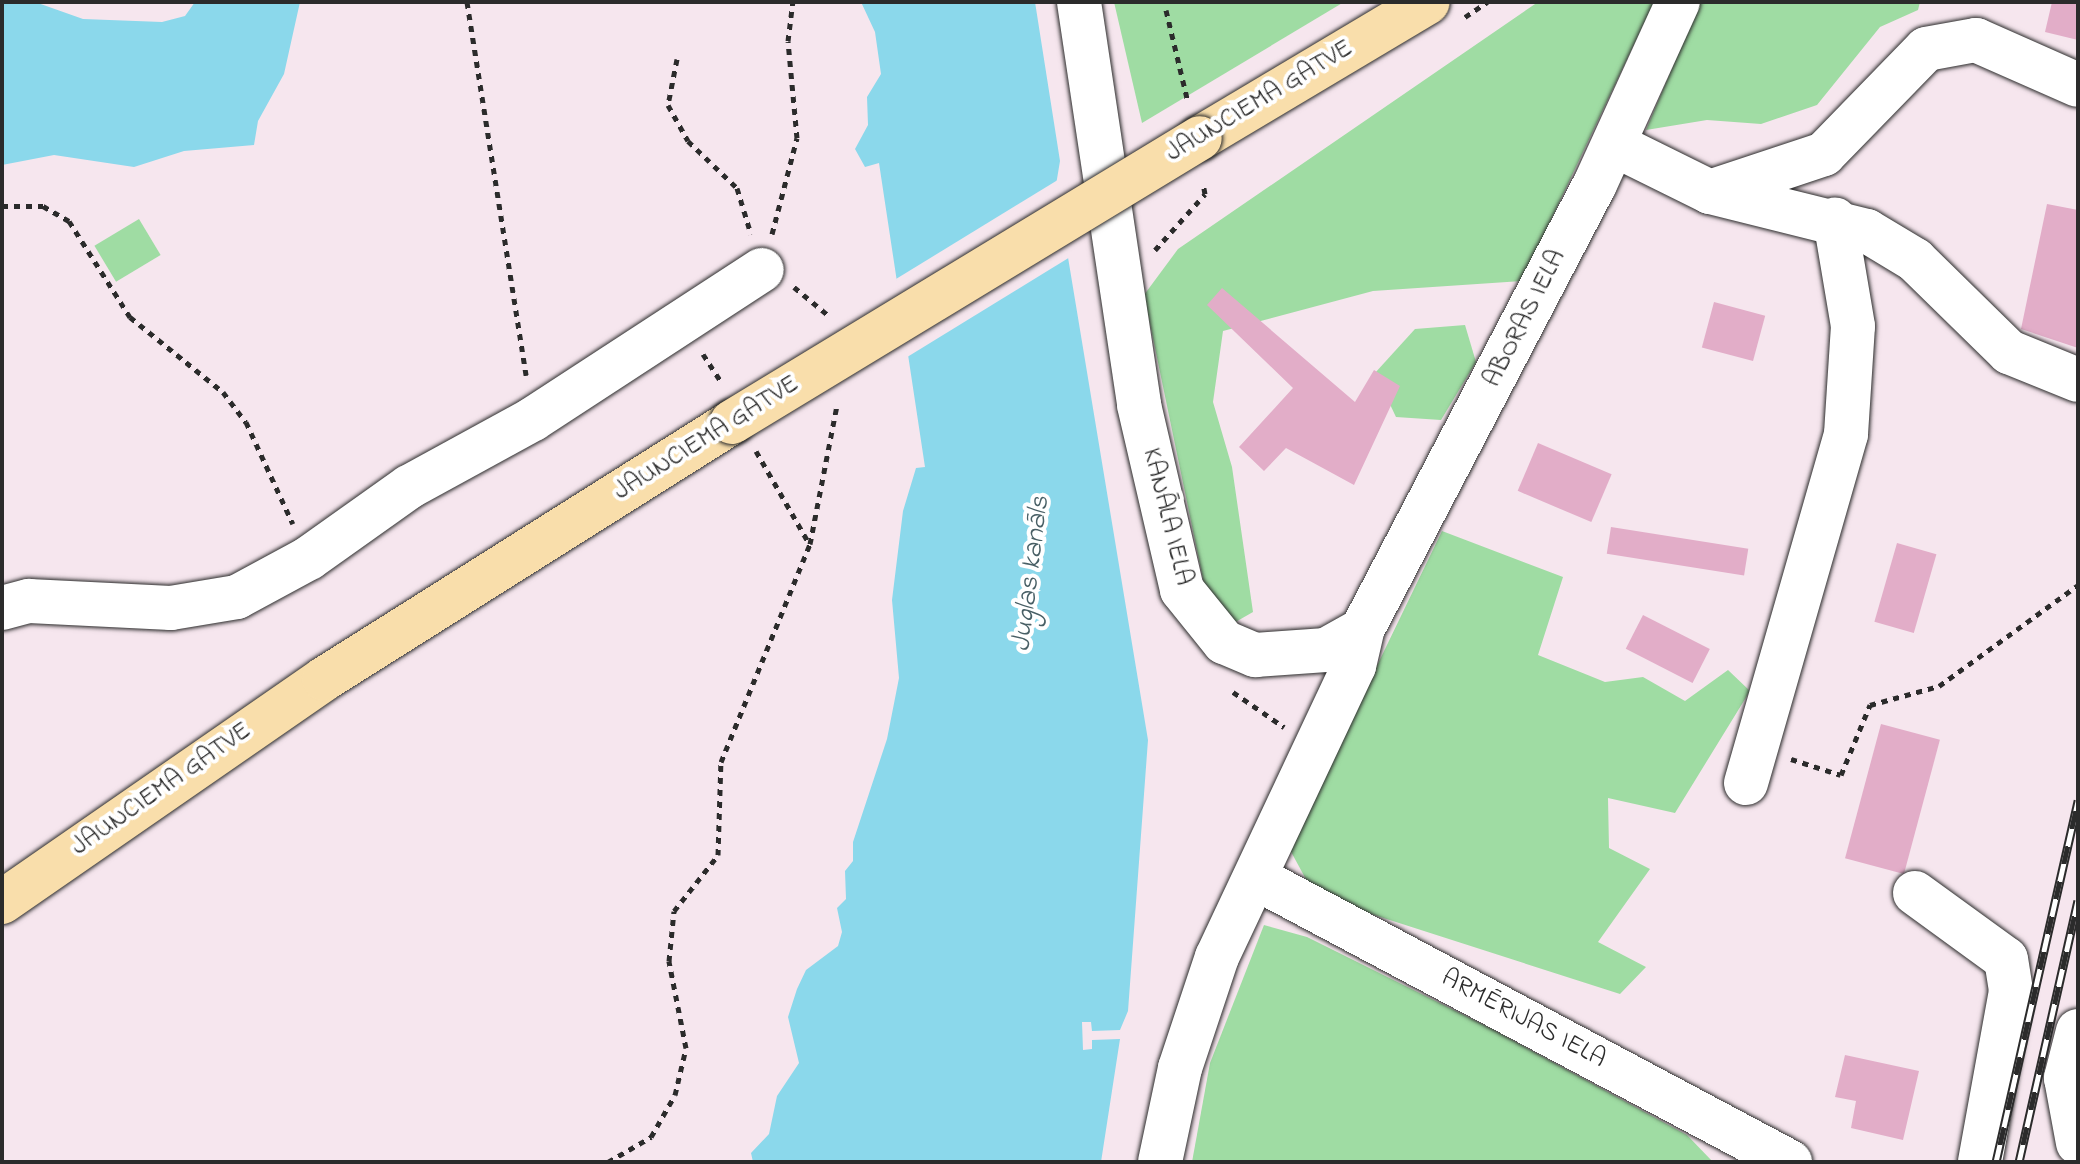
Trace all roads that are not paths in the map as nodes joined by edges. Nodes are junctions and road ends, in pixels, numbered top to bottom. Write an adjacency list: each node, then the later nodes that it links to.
1 (1079, 2): 11 (street, KANĀLA IELA)
2 (1428, 2): 15 (main road, JAUNCIEMA GATVE, bridge)
3 (1678, 2): 5 (street, ABORAS IELA)
4 (2078, 85): 6 (street)
5 (1615, 145): 6 (street); 11 (street, ABORAS IELA)
6 (1710, 192): 7 (street)
7 (1835, 220): 9 (street); 12 (street)
8 (762, 270): 10 (street)
9 (2078, 380)
10 (2, 608)
11 (1362, 630): 13 (street)
12 (1751, 765)
13 (1256, 878): 18 (street); 19 (street, ARMĒRIJAS IELA)
14 (1915, 893): 20 (street)
15 (2, 902)
16 (2078, 1031): 17 (street)
17 (2078, 1143)
18 (1160, 1162)
19 (1790, 1162)
20 (1980, 1162)

